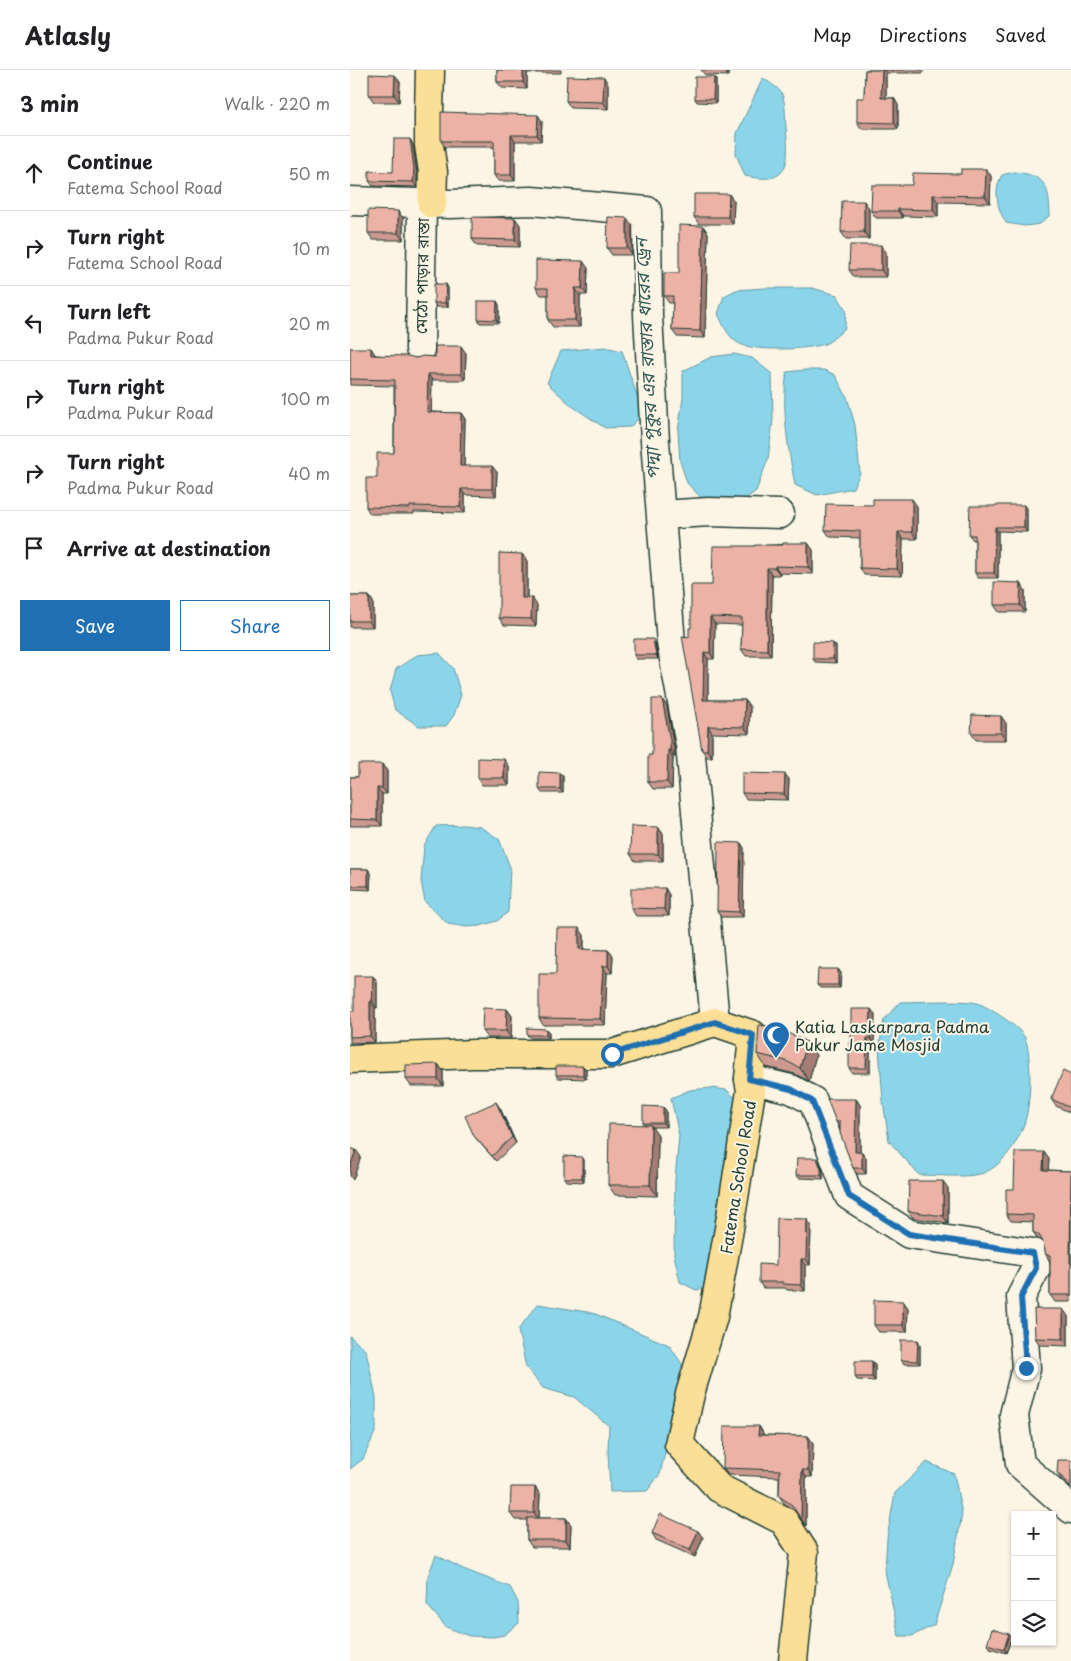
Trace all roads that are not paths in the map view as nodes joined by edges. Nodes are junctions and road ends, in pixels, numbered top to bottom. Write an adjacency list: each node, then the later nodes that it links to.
1 (430, 70): 3 (main road)
2 (350, 201): 3 (street)
3 (427, 203): 4 (street, মেঠো পাড়ার রাস্তা); 6 (street)
4 (420, 349)
5 (780, 514): 6 (street)
6 (661, 515): 7 (street)
7 (715, 1022): 8 (main road); 9 (main road, Fatema School Road)
8 (350, 1059)
9 (749, 1079): 10 (street); 11 (main road, Fatema School Road)
10 (1071, 1509)
11 (793, 1661)

